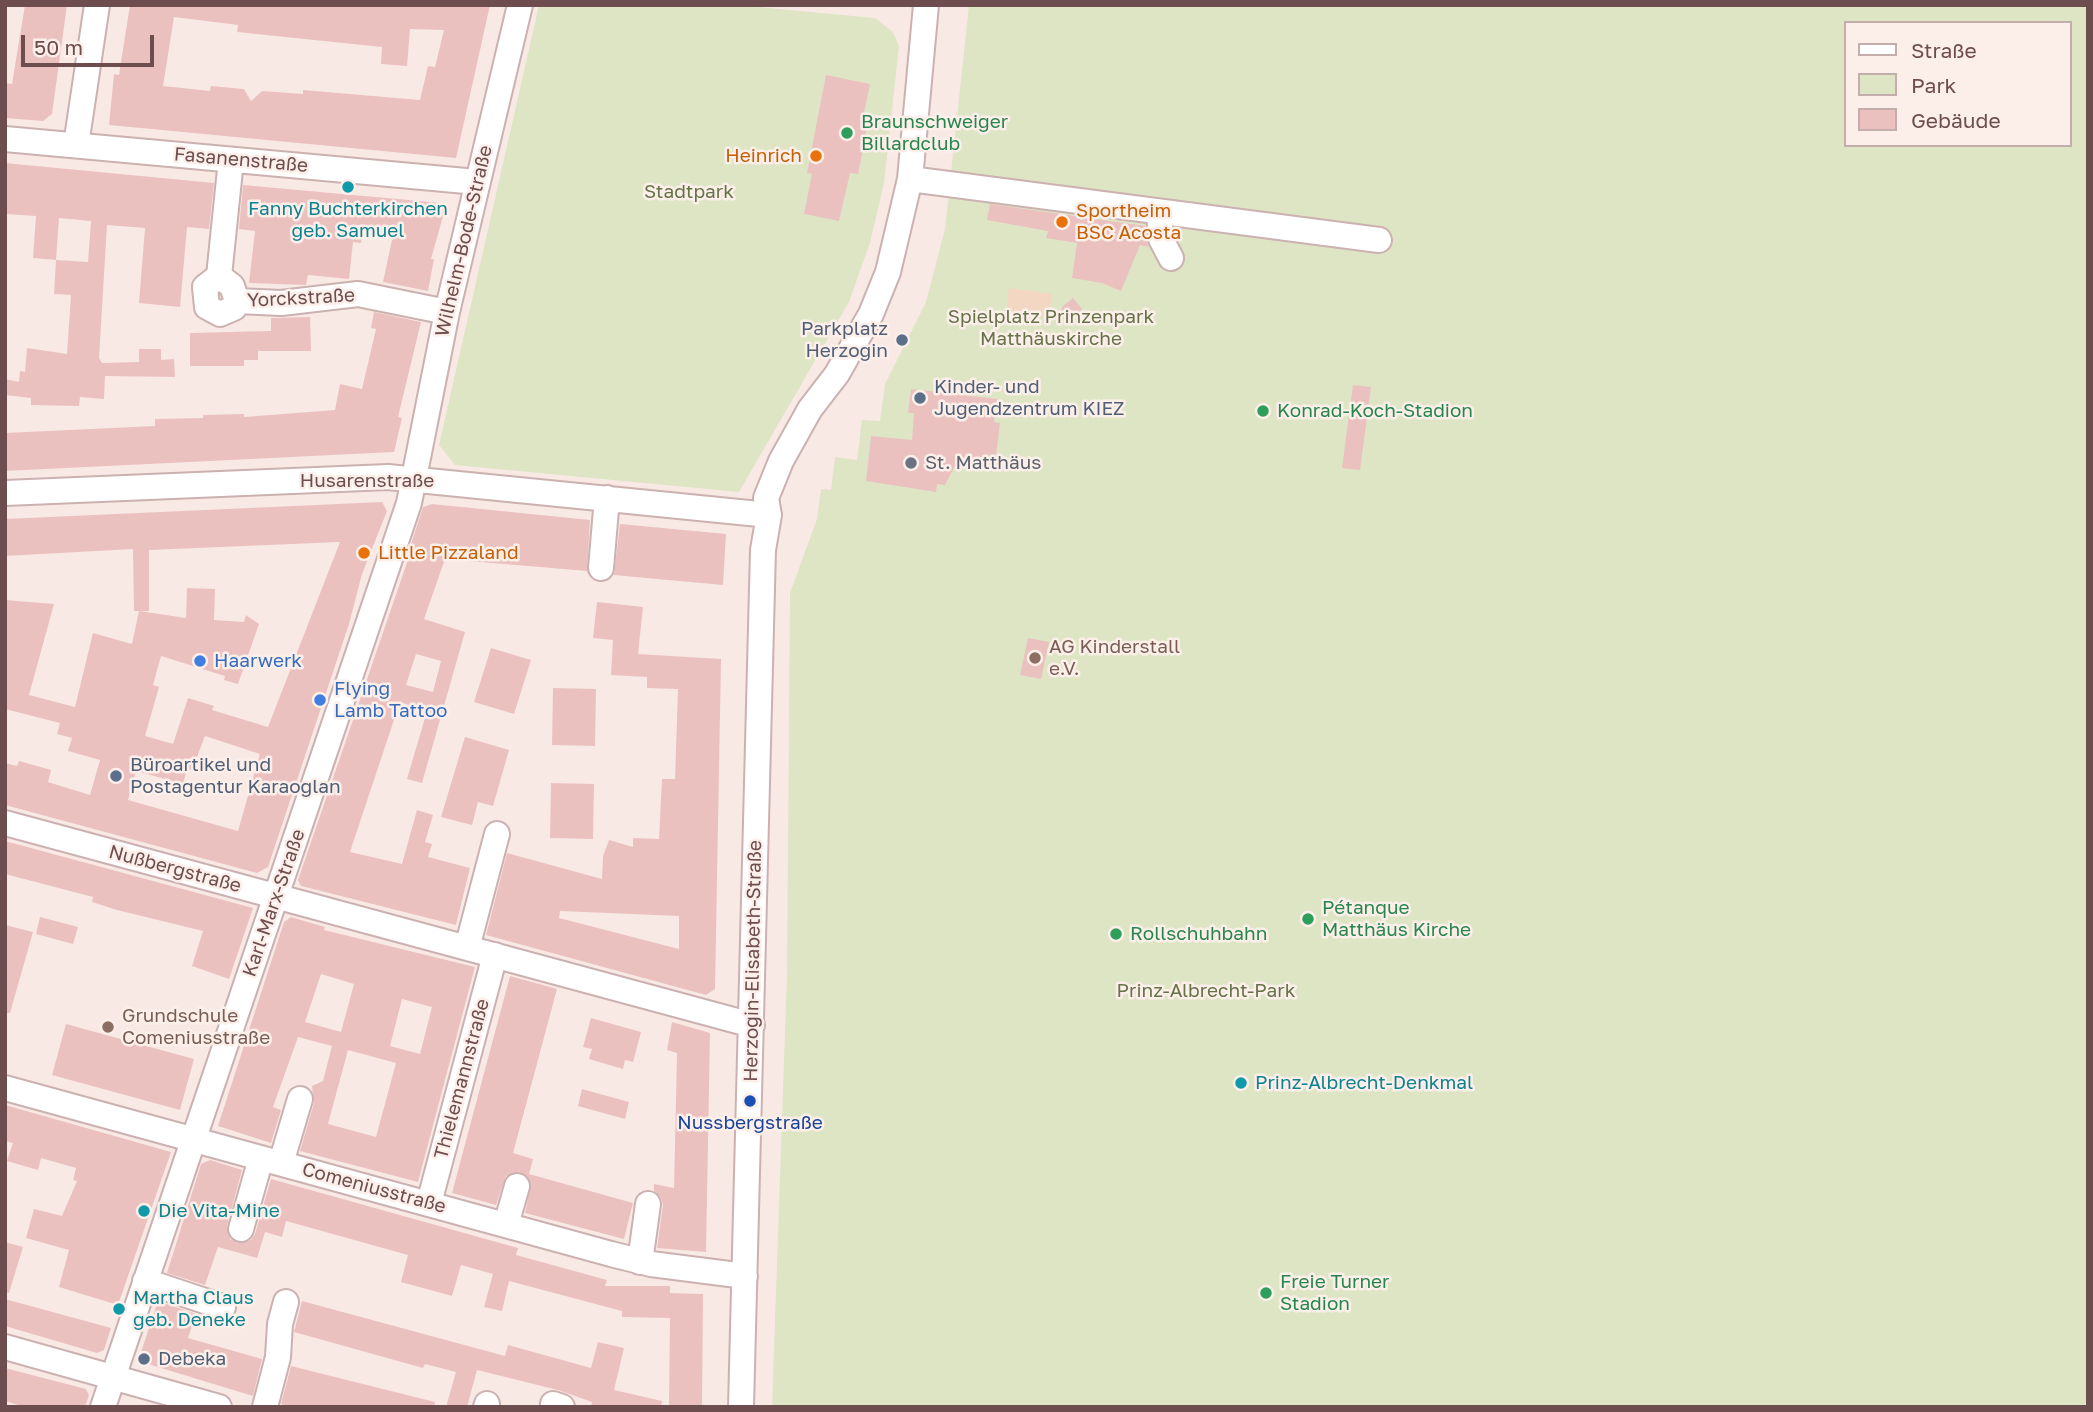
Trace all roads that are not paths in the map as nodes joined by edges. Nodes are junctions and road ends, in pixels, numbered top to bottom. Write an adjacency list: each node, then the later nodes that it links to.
1 (97, 5): 5 (street)
2 (520, 5): 8 (street, Wilhelm-Bode-Straße)
3 (926, 5): 7 (street, Herzogin-Elisabeth-Straße)
4 (5, 139): 5 (street, Fasanenstraße)
5 (76, 145): 6 (street, Fasanenstraße)
6 (231, 160): 8 (street, Fasanenstraße); 12 (street, Yorckstraße)
7 (910, 179): 9 (street); 16 (street, Herzogin-Elisabeth-Straße)
8 (477, 182): 12 (street, Wilhelm-Bode-Straße)
9 (1160, 214): 10 (street); 11 (street)
10 (1379, 240)
11 (1171, 258)
12 (447, 312): 13 (street, Wilhelm-Bode-Straße)
13 (414, 478): 14 (street, Husarenstraße); 15 (street, Husarenstraße); 20 (street, Karl-Marx-Straße)
14 (5, 493)
15 (607, 498): 16 (street, Husarenstraße); 17 (street)
16 (769, 515): 23 (street, Herzogin-Elisabeth-Straße)
17 (601, 568)
18 (5, 822): 20 (street, Nußbergstraße)
19 (496, 834): 21 (street)
20 (276, 896): 21 (street, Nußbergstraße); 26 (street, Karl-Marx-Straße)
21 (467, 948): 22 (street, Nußbergstraße)
22 (495, 955): 23 (street, Nußbergstraße); 29 (street, Thielemannstraße)
23 (752, 1025): 34 (street, Herzogin-Elisabeth-Straße)
24 (5, 1088): 26 (street, Comeniusstraße)
25 (292, 1104): 27 (street)
26 (194, 1140): 27 (street, Comeniusstraße); 35 (street, Karl-Marx-Straße)
27 (271, 1160): 29 (street, Comeniusstraße); 32 (street)
28 (517, 1186): 31 (street)
29 (429, 1203): 31 (street, Comeniusstraße)
30 (649, 1204): 33 (street)
31 (506, 1225): 33 (street, Comeniusstraße)
32 (241, 1228)
33 (640, 1262): 34 (street, Comeniusstraße)
34 (745, 1276): 43 (street, Herzogin-Elisabeth-Straße)
35 (145, 1280): 37 (street); 39 (street, Karl-Marx-Straße)
36 (286, 1302): 42 (street)
37 (223, 1307)
38 (5, 1348): 39 (street)
39 (112, 1378): 40 (street, Karl-Marx-Straße); 41 (street)
40 (103, 1407)
41 (219, 1407)
42 (265, 1407)
43 (741, 1407)

